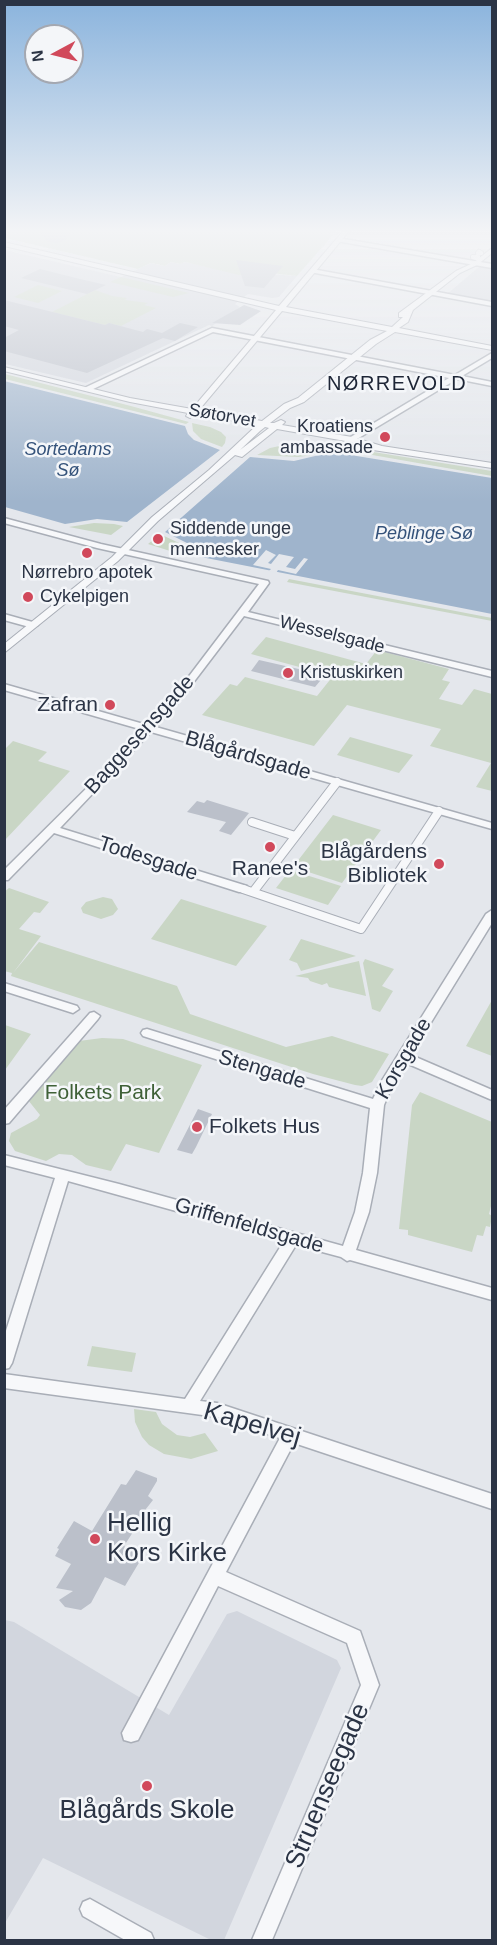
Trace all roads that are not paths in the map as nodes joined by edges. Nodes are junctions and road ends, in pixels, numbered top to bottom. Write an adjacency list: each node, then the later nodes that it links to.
1 (271, 321): 5 (street)
2 (363, 321): 4 (street)
3 (398, 321): 4 (street)
4 (392, 326): 6 (street); 7 (street); 9 (street)
5 (256, 339): 9 (street); 13 (street); 14 (street)
6 (492, 344)
7 (492, 348)
8 (492, 355): 11 (street)
9 (354, 357): 11 (street); 15 (street)
10 (4, 369): 13 (street, Søtorvet)
11 (456, 377): 12 (street); 16 (street)
12 (492, 384)
13 (86, 389): 14 (street, Søtorvet)
14 (192, 414): 15 (street, Søtorvet)
15 (267, 428): 16 (street, Søtorvet); 17 (street, Søtorvet); 20 (street)
16 (352, 440): 17 (street, Søtorvet)
17 (380, 448): 18 (street)
18 (492, 466)
19 (4, 520): 20 (street)
20 (119, 550): 21 (street, Baggesensgade); 23 (street)
21 (242, 613): 25 (street, Wesselsgade); 27 (street, Baggesensgade)
22 (4, 617): 23 (street)
23 (33, 625): 24 (street)
24 (4, 650)
25 (492, 674)
26 (4, 687): 27 (street, Blågårdsgade)
27 (150, 728): 28 (street, Blågårdsgade); 32 (street, Baggesensgade)
28 (338, 782): 29 (street, Blågårdsgade); 33 (street)
29 (439, 811): 31 (street, Blågårdsgade); 35 (street)
30 (252, 822): 33 (street)
31 (492, 826)
32 (53, 829): 34 (street, Baggesensgade); 35 (street, Todesgade)
33 (295, 836): 35 (street)
34 (4, 877)
35 (248, 891)
36 (492, 914): 41 (street, Korsgade)
37 (4, 987): 38 (street)
38 (73, 1009)
39 (94, 1016): 44 (street)
40 (147, 1033): 43 (street, Stengade)
41 (404, 1057): 42 (street); 43 (street, Korsgade)
42 (492, 1095)
43 (377, 1105): 48 (street, Korsgade)
44 (4, 1119)
45 (4, 1160): 46 (street, Griffenfeldsgade)
46 (63, 1175): 47 (street, Griffenfeldsgade); 50 (street)
47 (293, 1239): 48 (street, Griffenfeldsgade); 52 (street)
48 (347, 1255): 49 (street, Griffenfeldsgade)
49 (492, 1294)
50 (4, 1363)
51 (4, 1381): 52 (street, Kapelvej)
52 (188, 1407): 53 (street, Kapelvej)
53 (289, 1436): 54 (street, Kapelvej); 55 (street)
54 (492, 1501)
55 (215, 1576): 56 (street); 59 (street, Struenseegade)
56 (130, 1733)
57 (90, 1909): 58 (street)
58 (144, 1941)
59 (262, 1941)

